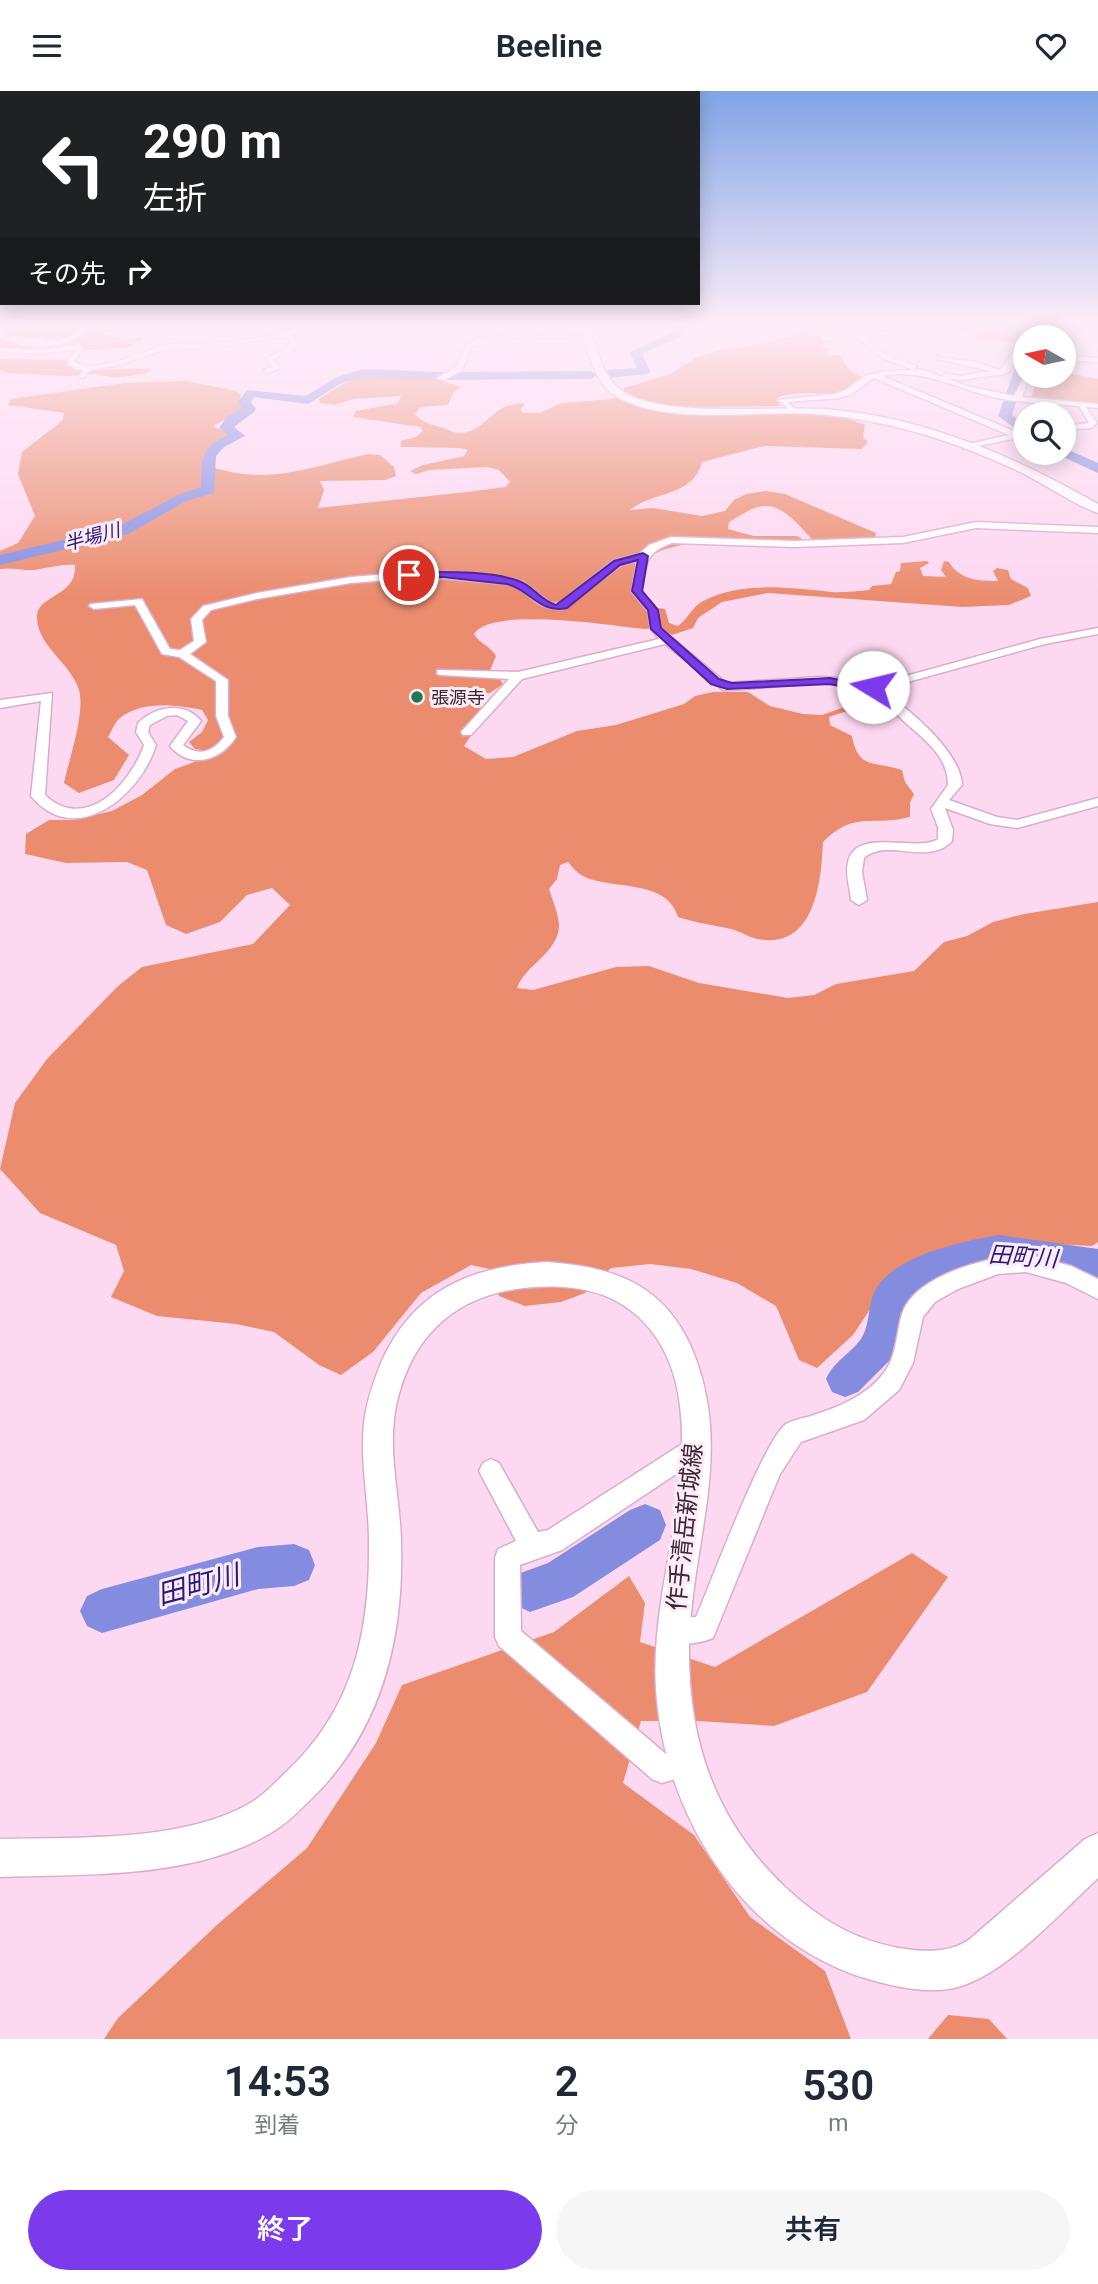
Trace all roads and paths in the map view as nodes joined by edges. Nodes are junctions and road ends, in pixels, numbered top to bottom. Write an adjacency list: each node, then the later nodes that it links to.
1 (841, 416): 9 (main road)
2 (974, 416): 5 (street)
3 (1088, 416): 4 (street)
4 (1076, 428)
5 (1013, 431)
6 (1076, 431): 7 (street)
7 (1098, 434)
8 (1013, 437): 9 (street)
9 (967, 447): 10 (main road)
10 (1098, 509)
11 (1098, 530): 12 (street)
12 (643, 556): 15 (street); 16 (street)
13 (93, 606): 16 (street)
14 (1098, 631): 19 (street)
15 (667, 640): 18 (street); 19 (street)
16 (183, 654): 20 (street)
17 (441, 672): 18 (street)
18 (518, 676): 21 (street)
19 (871, 689): 23 (street)
20 (0, 704)
21 (467, 732)
22 (1098, 802): 23 (street)
23 (941, 803): 24 (street)
24 (859, 900)
25 (1098, 1290): 29 (street)
26 (695, 1457): 28 (street); 29 (main road, 作手清岳新城線); 32 (main road, 作手清岳新城線)
27 (491, 1471): 28 (street)
28 (532, 1546): 30 (street)
29 (673, 1631): 30 (main road, 作手清岳新城線)
30 (686, 1763): 31 (main road, 作手清岳新城線)
31 (1098, 1852)
32 (0, 1858)

